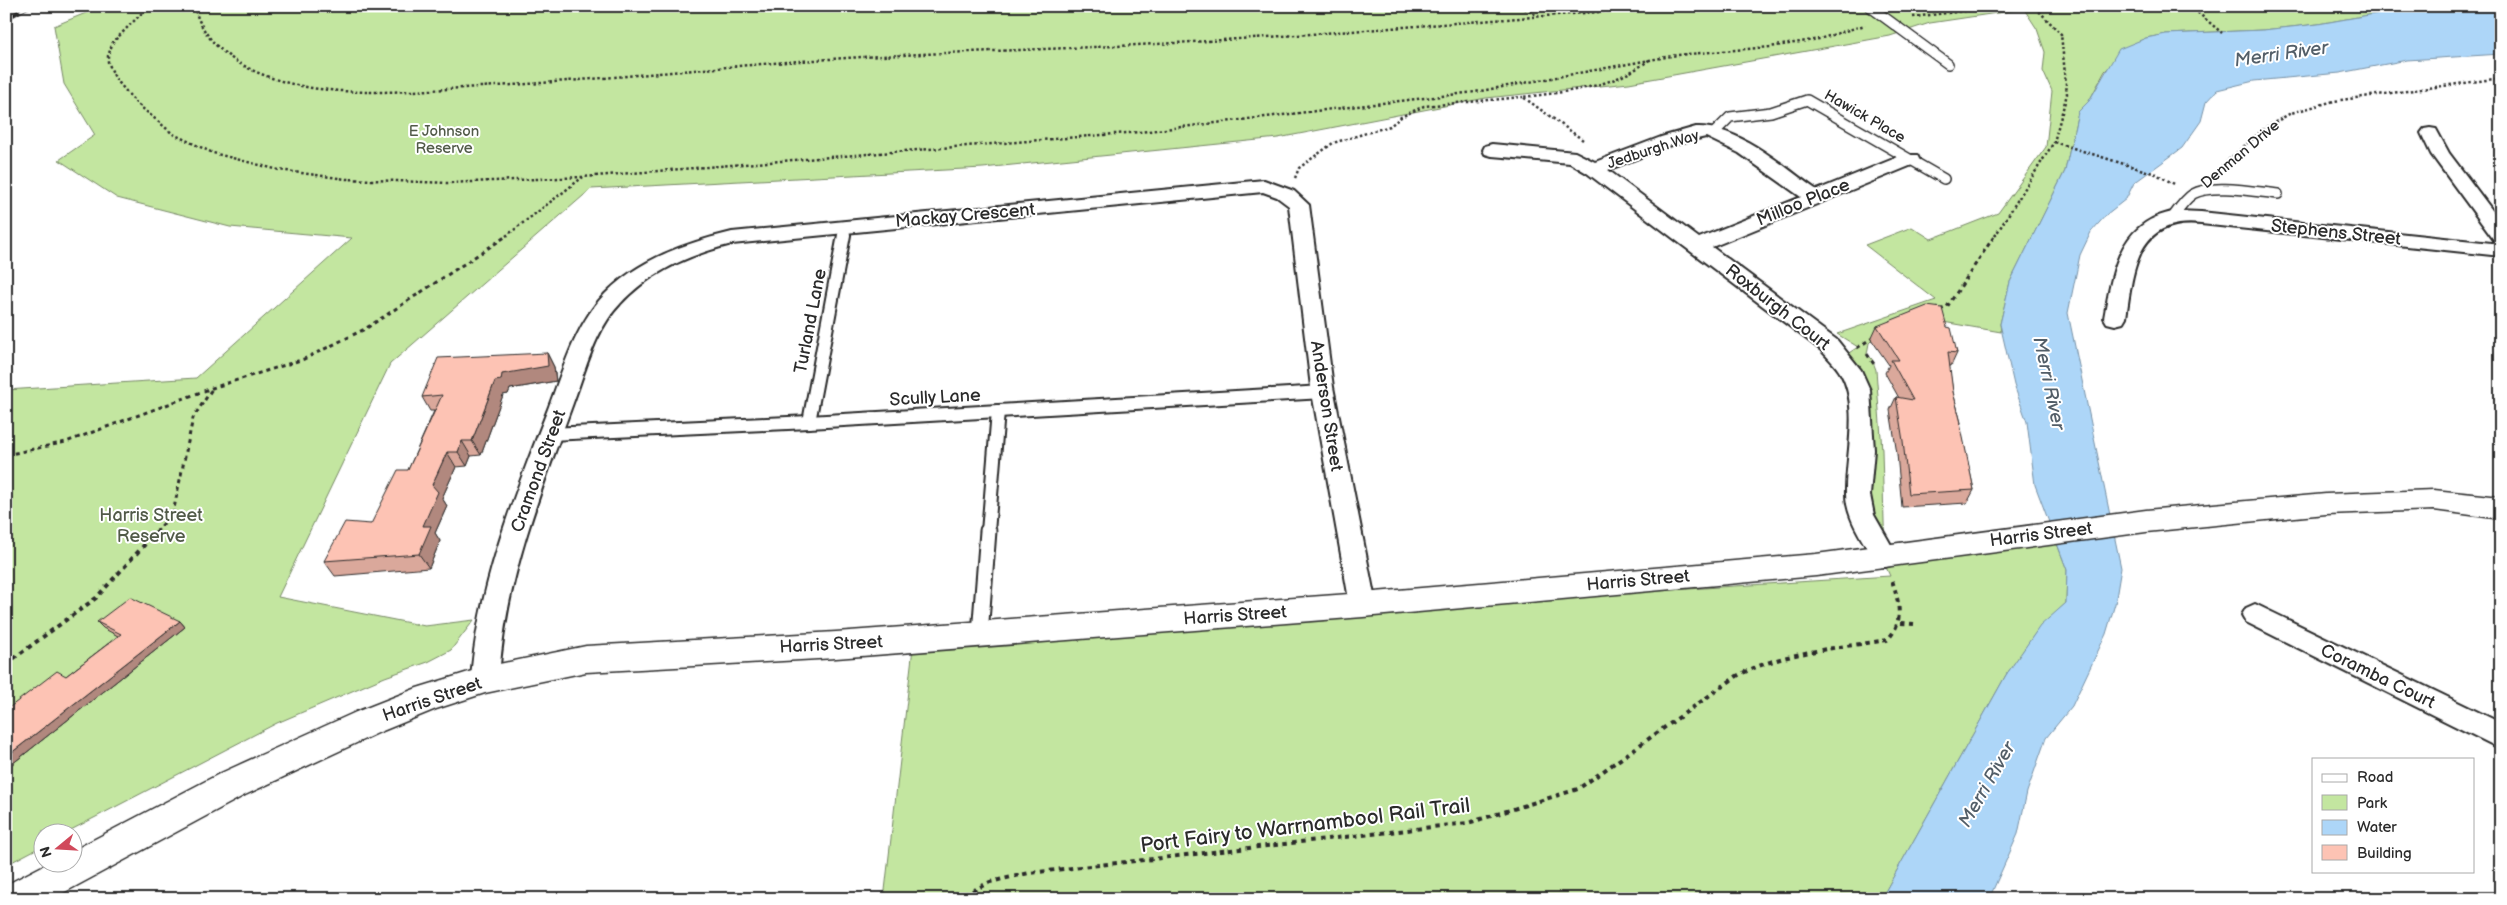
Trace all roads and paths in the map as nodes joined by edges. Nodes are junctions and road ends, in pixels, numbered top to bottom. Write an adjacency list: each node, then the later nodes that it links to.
1 (149, 6): 25 (path)
2 (194, 6): 9 (path)
3 (1520, 6): 9 (path)
4 (1678, 6): 9 (path)
5 (1869, 6): 14 (lane)
6 (2008, 6): 10 (path)
7 (2034, 6): 20 (path)
8 (2190, 6): 12 (path)
9 (1539, 16)
10 (1927, 16)
11 (1842, 31): 13 (path)
12 (2222, 33)
13 (1650, 59): 16 (path); 25 (path)
14 (1948, 64)
15 (2501, 78): 27 (path, Denman Drive)
16 (1523, 97): 19 (path); 30 (path)
17 (1714, 133): 22 (lane, Hawick Place); 23 (street, Jedburgh Way); 29 (street, Jedburgh Way)
18 (2430, 133): 33 (street)
19 (1584, 140)
20 (2054, 142): 24 (path); 37 (path)
21 (1492, 150): 23 (street, Roxburgh Court)
22 (1910, 159): 26 (lane, Hawick Place); 29 (street, Milloo Place)
23 (1594, 169): 34 (street, Roxburgh Court)
24 (2156, 174)
25 (584, 177): 41 (path)
26 (1944, 179)
27 (2193, 194): 28 (lane); 31 (lane, Denman Drive)
28 (2278, 194)
29 (1814, 197): 34 (street, Milloo Place)
30 (1296, 201): 32 (street, Mackay Crescent); 42 (street, Anderson Street)
31 (2172, 218): 35 (street, Stephens Street); 38 (street, Denman Drive)
32 (846, 226): 36 (street, Mackay Crescent); 44 (lane, Turland Lane)
33 (2501, 236)
34 (1698, 246): 48 (street, Roxburgh Court)
35 (2501, 250)
36 (634, 280): 45 (street, Cramond Street)
37 (1937, 311)
38 (2114, 318)
39 (1881, 333): 40 (path)
40 (1858, 347)
41 (212, 388): 46 (path); 54 (path)
42 (1322, 392): 43 (lane, Scully Lane); 49 (street, Anderson Street)
43 (998, 411): 44 (lane, Scully Lane); 53 (lane)
44 (809, 422): 45 (lane, Scully Lane)
45 (550, 434): 55 (street, Cramond Street)
46 (6, 455)
47 (2501, 508): 48 (street, Harris Street)
48 (1885, 556): 49 (street, Harris Street); 51 (path)
49 (1362, 605): 53 (street, Harris Street)
50 (2255, 615): 56 (street, Coramba Court)
51 (1901, 623): 52 (path); 58 (path, Port Fairy to Warrnambool Rail Trail)
52 (1914, 624)
53 (980, 634): 55 (street, Harris Street)
54 (6, 664)
55 (485, 680): 57 (street, Harris Street)
56 (2501, 737)
57 (17, 898)
58 (956, 899)

